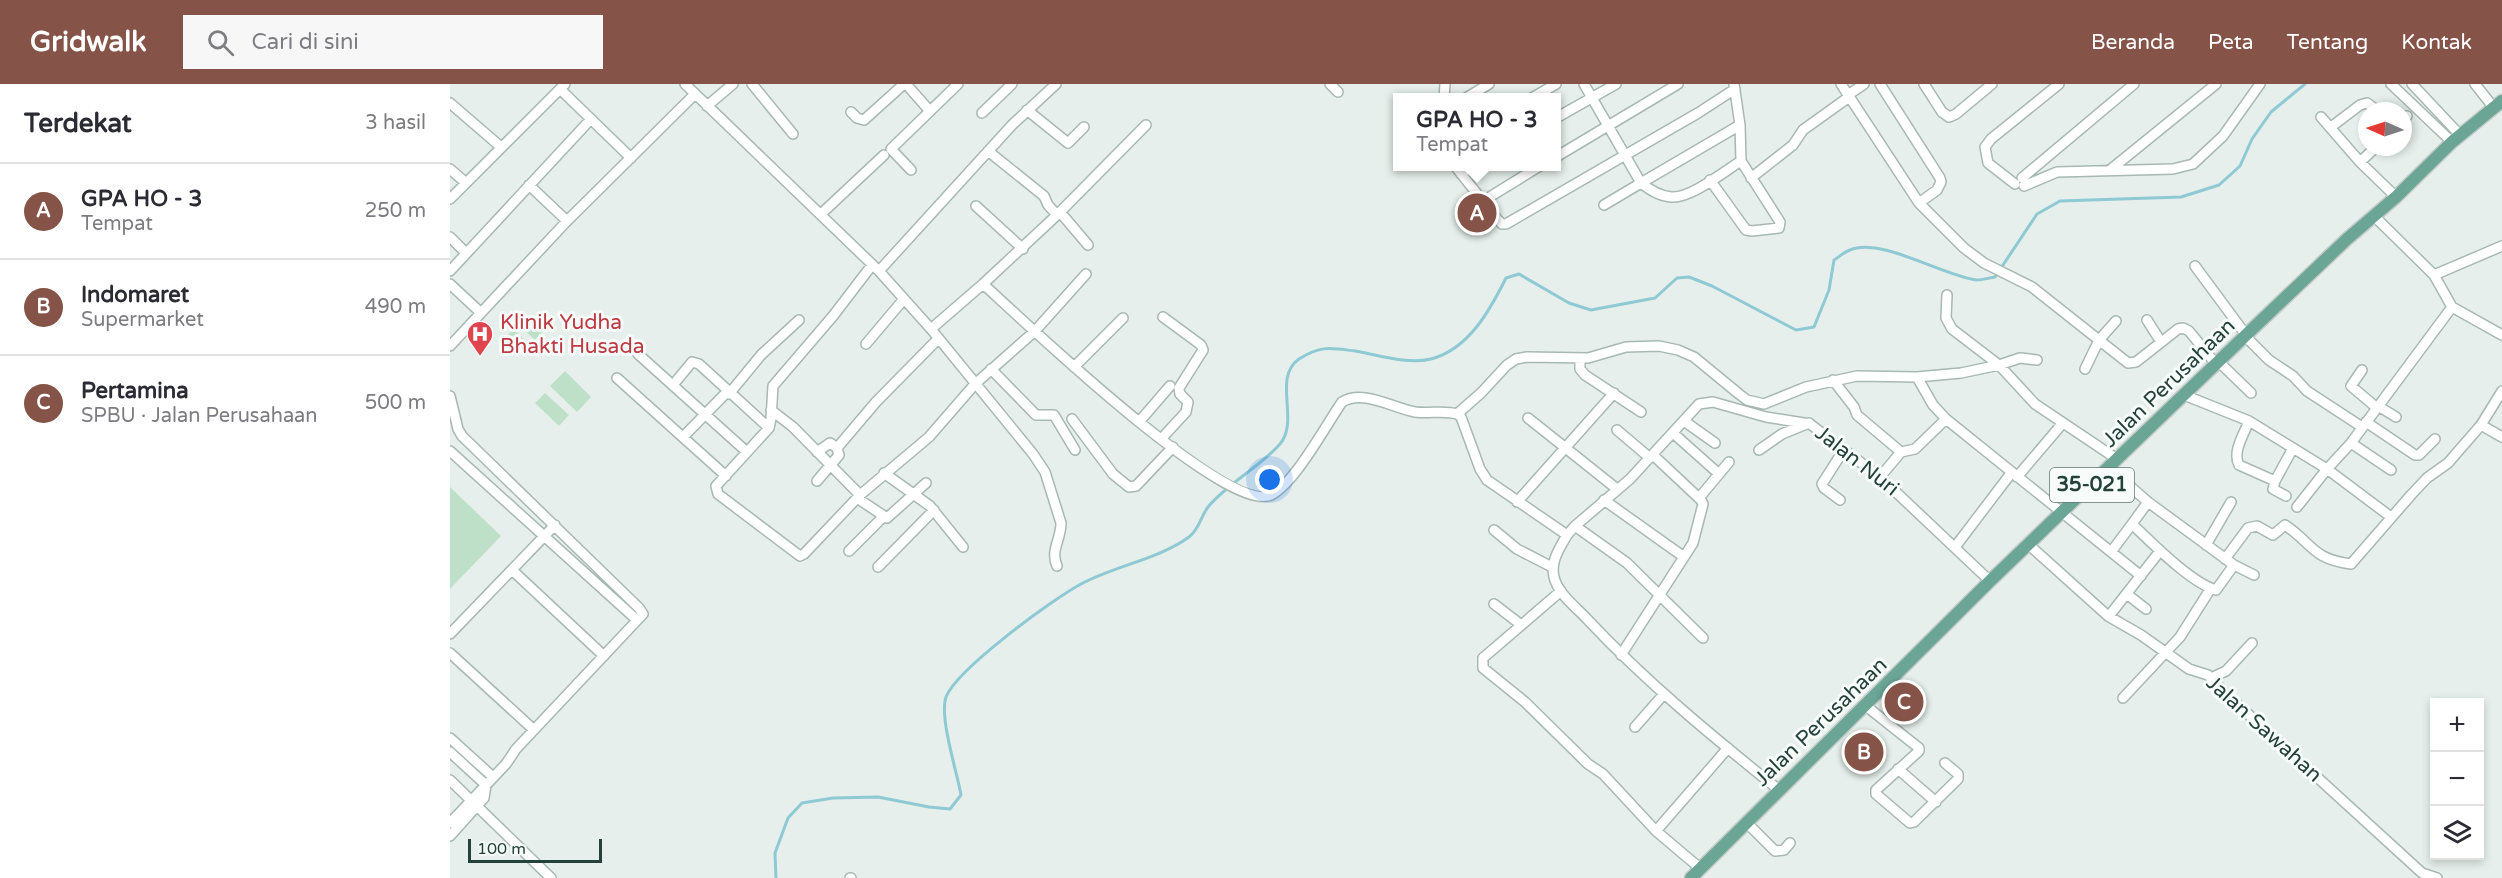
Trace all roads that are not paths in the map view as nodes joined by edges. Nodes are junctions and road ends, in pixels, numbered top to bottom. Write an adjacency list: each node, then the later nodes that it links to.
1 (685, 84): 31 (street)
2 (733, 84): 37 (street)
3 (752, 84): 52 (street)
4 (905, 84): 39 (street); 41 (street)
5 (958, 84): 39 (street)
6 (1012, 84): 42 (street)
7 (1056, 84): 40 (street)
8 (1330, 84): 28 (street)
9 (1489, 84): 29 (street)
10 (1556, 84): 30 (street)
11 (1584, 84): 33 (street)
12 (1616, 84): 33 (street)
13 (1678, 84): 48 (street)
14 (1841, 84): 32 (street)
15 (1864, 84): 32 (street)
16 (1880, 84): 77 (street)
17 (1992, 84): 27 (street)
18 (2059, 84): 72 (street)
19 (2134, 84): 72 (street)
20 (2216, 84): 65 (street)
21 (2260, 84): 65 (street)
22 (2391, 84): 43 (street)
23 (2412, 84): 35 (street)
24 (2475, 84): 36 (street)
25 (563, 86): 46 (street); 54 (street)
26 (1734, 86): 49 (street); 58 (street)
27 (1929, 86)
28 (1338, 92)
29 (1474, 93)
30 (1541, 93)
31 (695, 94): 37 (street); 60 (street)
32 (1848, 96): 68 (street); 77 (street)
33 (1592, 98): 44 (street); 48 (street)
34 (450, 104): 54 (street)
35 (2431, 105): 43 (street); 53 (street)
36 (2498, 105): 53 (main road, Jalan Perusahaan / 35-021)
37 (707, 106): 80 (street)
38 (2358, 106): 50 (street)
39 (929, 110): 64 (street)
40 (1027, 110): 51 (street); 55 (street)
41 (851, 112)
42 (982, 113)
43 (2423, 114): 53 (street)
44 (1561, 116)
45 (2321, 117): 50 (street)
46 (591, 119): 60 (street); 73 (street)
47 (1146, 125): 81 (street)
48 (1609, 125): 57 (street); 58 (street)
49 (1740, 125): 61 (street); 71 (street)
50 (2331, 126): 62 (street)
51 (1084, 127)
52 (793, 134)
53 (2456, 139): 74 (main road, Jalan Perusahaan / 35-021)
54 (501, 147): 70 (street)
55 (988, 151): 81 (street); 90 (street)
56 (884, 155): 80 (street)
57 (1561, 155)
58 (1624, 155): 71 (street); 76 (street)
59 (2366, 156): 62 (street)
60 (631, 158): 83 (street)
61 (1741, 161): 68 (street); 69 (street)
62 (2360, 162): 74 (street)
63 (450, 169): 70 (street)
64 (911, 170)
65 (2110, 170): 72 (street)
66 (1459, 171): 76 (street)
67 (1532, 171): 76 (street)
68 (1751, 178): 69 (street)
69 (1710, 180): 71 (street)
70 (466, 183): 75 (street)
71 (1641, 183): 78 (street)
72 (2020, 183)
73 (529, 185): 83 (street); 88 (street)
74 (2396, 197): 82 (main road, Jalan Perusahaan / 35-021)
75 (450, 199)
76 (1483, 201)
77 (1919, 202): 110 (street)
78 (1604, 205)
79 (976, 206): 87 (street)
80 (821, 214): 90 (street)
81 (1058, 214): 85 (street); 87 (street)
82 (2374, 216): 93 (street); 107 (main road, Jalan Perusahaan / 35-021)
83 (567, 221): 99 (street)
84 (450, 237): 88 (street)
85 (1088, 245)
86 (2502, 246): 93 (street)
87 (1023, 249): 95 (street)
88 (466, 253): 91 (street)
89 (2195, 266): 107 (street)
90 (876, 268): 97 (street); 137 (street)
91 (450, 271)
92 (1086, 274): 106 (street)
93 (2434, 275): 98 (street)
94 (450, 284): 99 (street)
95 (983, 284): 105 (street); 106 (street)
96 (1947, 295): 118 (street)
97 (904, 299): 105 (street); 112 (street)
98 (2451, 307): 108 (street); 136 (street)
99 (480, 312): 113 (street)
100 (1163, 317): 157 (street)
101 (1123, 318): 119 (street)
102 (799, 320): 130 (street)
103 (2147, 320): 111 (street)
104 (2116, 321): 110 (street)
105 (931, 329): 109 (street)
106 (1035, 331): 119 (street); 120 (street)
107 (2245, 335): 117 (main road, Jalan Perusahaan / 35-021); 150 (street)
108 (2502, 335)
109 (938, 339): 126 (street); 162 (street)
110 (2099, 340): 111 (street); 121 (street)
111 (2161, 342): 117 (street)
112 (866, 344)
113 (450, 346)
114 (638, 354): 127 (street)
115 (1580, 360): 131 (street); 135 (street); 140 (street)
116 (2037, 360): 118 (street)
117 (2218, 363): 132 (street); 133 (main road, Jalan Perusahaan / 35-021)
118 (1999, 365): 123 (street); 149 (street)
119 (1074, 367): 147 (street)
120 (991, 369): 126 (street); 165 (street)
121 (2085, 369)
122 (2362, 370): 136 (street)
123 (1917, 377): 125 (street); 144 (street)
124 (617, 378): 155 (street)
125 (1833, 380): 135 (street); 171 (street)
126 (975, 384): 178 (street); 216 (street)
127 (673, 385): 130 (street); 139 (street)
128 (1170, 386): 147 (street)
129 (2502, 391): 151 (street)
130 (728, 393): 139 (street); 152 (street)
131 (1614, 393): 138 (street); 163 (street)
132 (2251, 393)
133 (2184, 395): 146 (street); 174 (main road, Jalan Perusahaan / 35-021)
134 (450, 396): 202 (street)
135 (1747, 405): 145 (street, Jalan Nuri); 148 (street, Jalan Nuri)
136 (2378, 407): 141 (street); 150 (street)
137 (771, 411): 152 (street); 170 (street)
138 (1641, 412)
139 (705, 414): 155 (street); 169 (street)
140 (1457, 414): 161 (street); 193 (street)
141 (2396, 417)
142 (1528, 418): 163 (street)
143 (1072, 419): 161 (street)
144 (1946, 419): 171 (street); 180 (street)
145 (1684, 421): 154 (street, Jalan Nuri); 159 (street)
146 (2248, 421): 164 (street); 184 (street)
147 (1139, 422): 157 (street)
148 (1809, 423): 166 (street); 168 (street, Jalan Nuri)
149 (2062, 424): 174 (street); 180 (street)
150 (2364, 424): 158 (street); 160 (street)
151 (2481, 426): 156 (street); 200 (street)
152 (769, 428): 169 (street)
153 (1617, 430): 172 (street)
154 (1673, 433): 172 (street, Jalan Nuri); 179 (street)
155 (683, 437): 181 (street)
156 (2502, 437)
157 (1162, 438): 161 (street)
158 (2435, 439)
159 (1715, 443)
160 (2351, 443): 176 (street); 177 (street)
161 (1173, 447)
162 (837, 448): 170 (street); 175 (street)
163 (1566, 448): 186 (street); 193 (street)
164 (2293, 448): 176 (street); 184 (street)
165 (1075, 450)
166 (1759, 450)
167 (450, 451): 205 (street)
168 (1843, 451): 182 (street, Jalan Nuri); 192 (street)
169 (747, 452): 181 (street)
170 (817, 452): 175 (street)
171 (1901, 452): 182 (street)
172 (1651, 457): 186 (street, Jalan Nuri); 190 (street)
173 (1729, 462): 179 (street)
174 (2113, 464): 194 (street); 198 (main road, Jalan Perusahaan / 35-021)
175 (831, 465): 183 (street); 187 (street)
176 (2327, 469): 196 (street); 200 (street)
177 (2391, 470)
178 (884, 473): 187 (street); 188 (street)
179 (1719, 474): 190 (street)
180 (2015, 474): 198 (street); 210 (street)
181 (726, 476): 187 (street)
182 (1880, 477): 210 (street, Jalan Nuri)
183 (817, 481)
184 (2275, 481): 189 (street)
185 (926, 483): 188 (street)
186 (1617, 489): 191 (street, Jalan Nuri)
187 (858, 496): 199 (street)
188 (913, 496): 197 (street); 199 (street)
189 (2286, 496)
190 (1699, 498): 214 (street)
191 (1604, 500): 203 (street, Jalan Nuri); 214 (street)
192 (1840, 500)
193 (1517, 502): 206 (street)
194 (2148, 502): 201 (street); 208 (street)
195 (2231, 502): 208 (street)
196 (2297, 507)
197 (934, 510): 209 (street); 217 (street)
198 (2064, 512): 207 (main road, Jalan Perusahaan / 35-021); 213 (street)
199 (883, 517): 211 (street)
200 (2391, 517): 215 (street)
201 (2132, 524): 212 (street); 213 (street)
202 (555, 525): 205 (street); 231 (street)
203 (1575, 526): 206 (street, Jalan Nuri); 227 (street)
204 (1494, 530): 218 (street)
205 (544, 535): 220 (street); 231 (street)
206 (1567, 535): 218 (street, Jalan Nuri)
207 (2028, 544): 223 (main road, Jalan Perusahaan / 35-021); 230 (street, Jalan Sawahan)
208 (2206, 545): 215 (street)
209 (963, 547)
210 (1955, 547): 223 (street, Jalan Nuri)
211 (849, 551)
212 (2160, 551): 222 (street); 224 (street)
213 (2111, 552): 222 (street)
214 (1684, 557): 227 (street)
215 (2224, 559): 219 (street)
216 (1057, 566)
217 (878, 567)
218 (1552, 567): 225 (street)
219 (2232, 567): 221 (street); 224 (street)
220 (512, 570): 233 (street); 239 (street)
221 (2254, 575)
222 (2141, 576): 226 (street)
223 (1990, 581): 243 (main road, Jalan Perusahaan / 35-021)
224 (2211, 588): 237 (street)
225 (1561, 591): 232 (street); 238 (street)
226 (2128, 595): 229 (street); 230 (street)
227 (1659, 596): 234 (street); 238 (street)
228 (1494, 604): 232 (street)
229 (2146, 609)
230 (2109, 616): 237 (street, Jalan Sawahan)
231 (637, 620): 239 (street)
232 (1520, 624): 259 (street)
233 (450, 634)
234 (1702, 638)
235 (2252, 643): 240 (street)
236 (450, 653): 245 (street)
237 (2166, 653): 240 (street, Jalan Sawahan); 242 (street)
238 (1621, 655): 241 (street)
239 (604, 656): 245 (street)
240 (2211, 678): 264 (street, Jalan Sawahan)
241 (1664, 694): 244 (street); 247 (street)
242 (2123, 698)
243 (1866, 706): 250 (street); 254 (main road, Jalan Perusahaan / 35-021)
244 (1635, 727)
245 (534, 730): 251 (street)
246 (450, 738): 251 (street)
247 (1728, 748): 254 (street); 259 (street)
248 (450, 752): 253 (street)
249 (1945, 763): 256 (street)
250 (1898, 769): 256 (street); 256 (street)
251 (493, 777): 253 (street)
252 (450, 780): 255 (street)
253 (486, 785): 255 (street)
254 (1779, 790): 258 (main road, Jalan Perusahaan / 35-021)
255 (475, 802): 257 (street); 260 (street); 263 (street)
256 (1936, 802)
257 (450, 823)
258 (1747, 823): 261 (street); 262 (main road, Jalan Perusahaan / 35-021)
259 (1656, 831): 262 (street)
260 (450, 837)
261 (1790, 843)
262 (1698, 874)
263 (551, 878)
264 (2437, 878)

